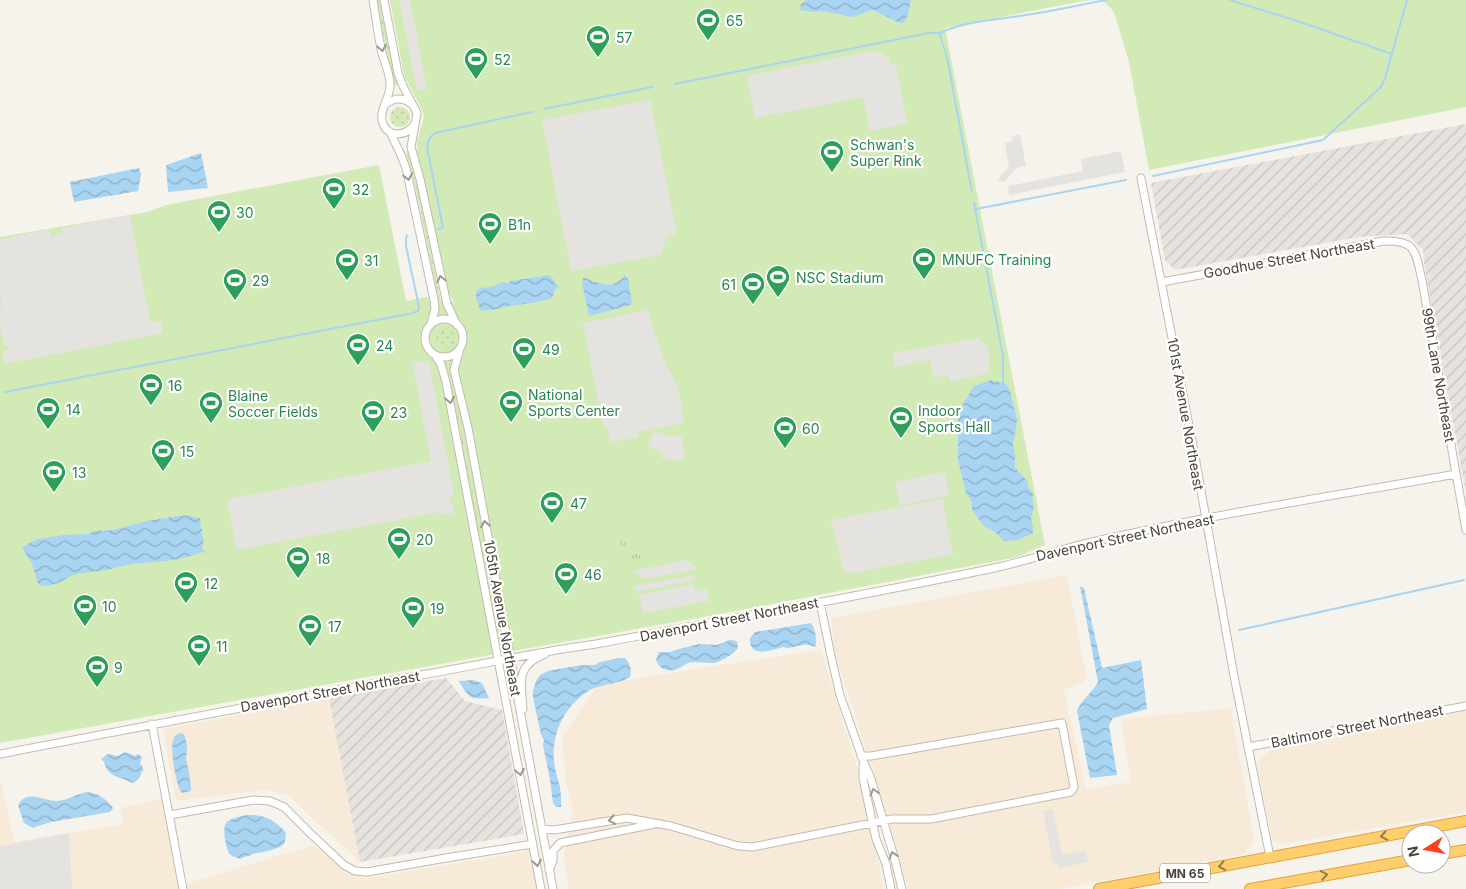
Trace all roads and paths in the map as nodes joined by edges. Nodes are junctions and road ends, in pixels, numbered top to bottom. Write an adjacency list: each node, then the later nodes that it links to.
1 (373, 0): 4 (street, 105th Avenue Northeast, one-way to 4)
2 (384, 0): 3 (street, 105th Avenue Northeast)
3 (410, 103): 4 (street); 5 (street, 105th Avenue Northeast)
4 (386, 104): 6 (street, 105th Avenue Northeast)
5 (414, 125): 6 (street); 11 (street, 105th Avenue Northeast, one-way to 5)
6 (390, 132): 10 (street, 105th Avenue Northeast, one-way to 10)
7 (1141, 178): 9 (street, 101st Avenue Northeast)
8 (1414, 250): 9 (street, Goodhue Street Northeast); 14 (street, 99th Lane Northeast)
9 (1162, 282): 15 (street, 101st Avenue Northeast)
10 (431, 324): 11 (street); 13 (street, 105th Avenue Northeast)
11 (458, 325): 12 (street, 105th Avenue Northeast)
12 (460, 348): 13 (street); 19 (street, 105th Avenue Northeast, one-way to 12)
13 (434, 354): 20 (street, 105th Avenue Northeast, one-way to 20)
14 (1456, 474): 15 (street, Davenport Street Northeast); 16 (street, 99th Lane Northeast)
15 (1206, 519): 17 (street, Davenport Street Northeast); 24 (street, 101st Avenue Northeast)
16 (1466, 530)
17 (820, 602): 18 (street, Davenport Street Northeast); 26 (street)
18 (554, 650): 19 (street, Davenport Street Northeast); 23 (street)
19 (510, 658): 20 (street, Davenport Street Northeast); 23 (street, 105th Avenue Northeast)
20 (498, 661): 22 (street, Davenport Street Northeast); 34 (street, 105th Avenue Northeast, one-way to 34)
21 (1466, 706): 24 (street, Baltimore Street Northeast)
22 (152, 724): 25 (street, Davenport Street Northeast); 28 (street)
23 (526, 744): 33 (street, 105th Avenue Northeast)
24 (1248, 746): 37 (street, 101st Avenue Northeast)
25 (0, 754)
26 (861, 756): 27 (street); 29 (street)
27 (864, 764): 29 (street, one-way to 27); 32 (street)
28 (170, 815): 34 (street); 40 (street)
29 (883, 821): 32 (street); 44 (street, one-way to 29)
30 (1466, 821): 37 (highway, MN 65, one-way to 37)
31 (660, 823): 32 (street); 33 (street, one-way to 33); 39 (street)
32 (873, 823): 43 (street)
33 (542, 829): 39 (street, 105th Avenue Northeast)
34 (533, 844): 41 (street, 105th Avenue Northeast, one-way to 41)
35 (1466, 850): 36 (highway)
36 (1451, 852)
37 (1270, 857): 45 (highway, MN 65, one-way to 45)
38 (1401, 862): 46 (highway, one-way to 38)
39 (549, 871): 42 (street, 105th Avenue Northeast)
40 (183, 889)
41 (541, 889)
42 (553, 889)
43 (891, 889)
44 (902, 889)
45 (1099, 889)
46 (1250, 889)

